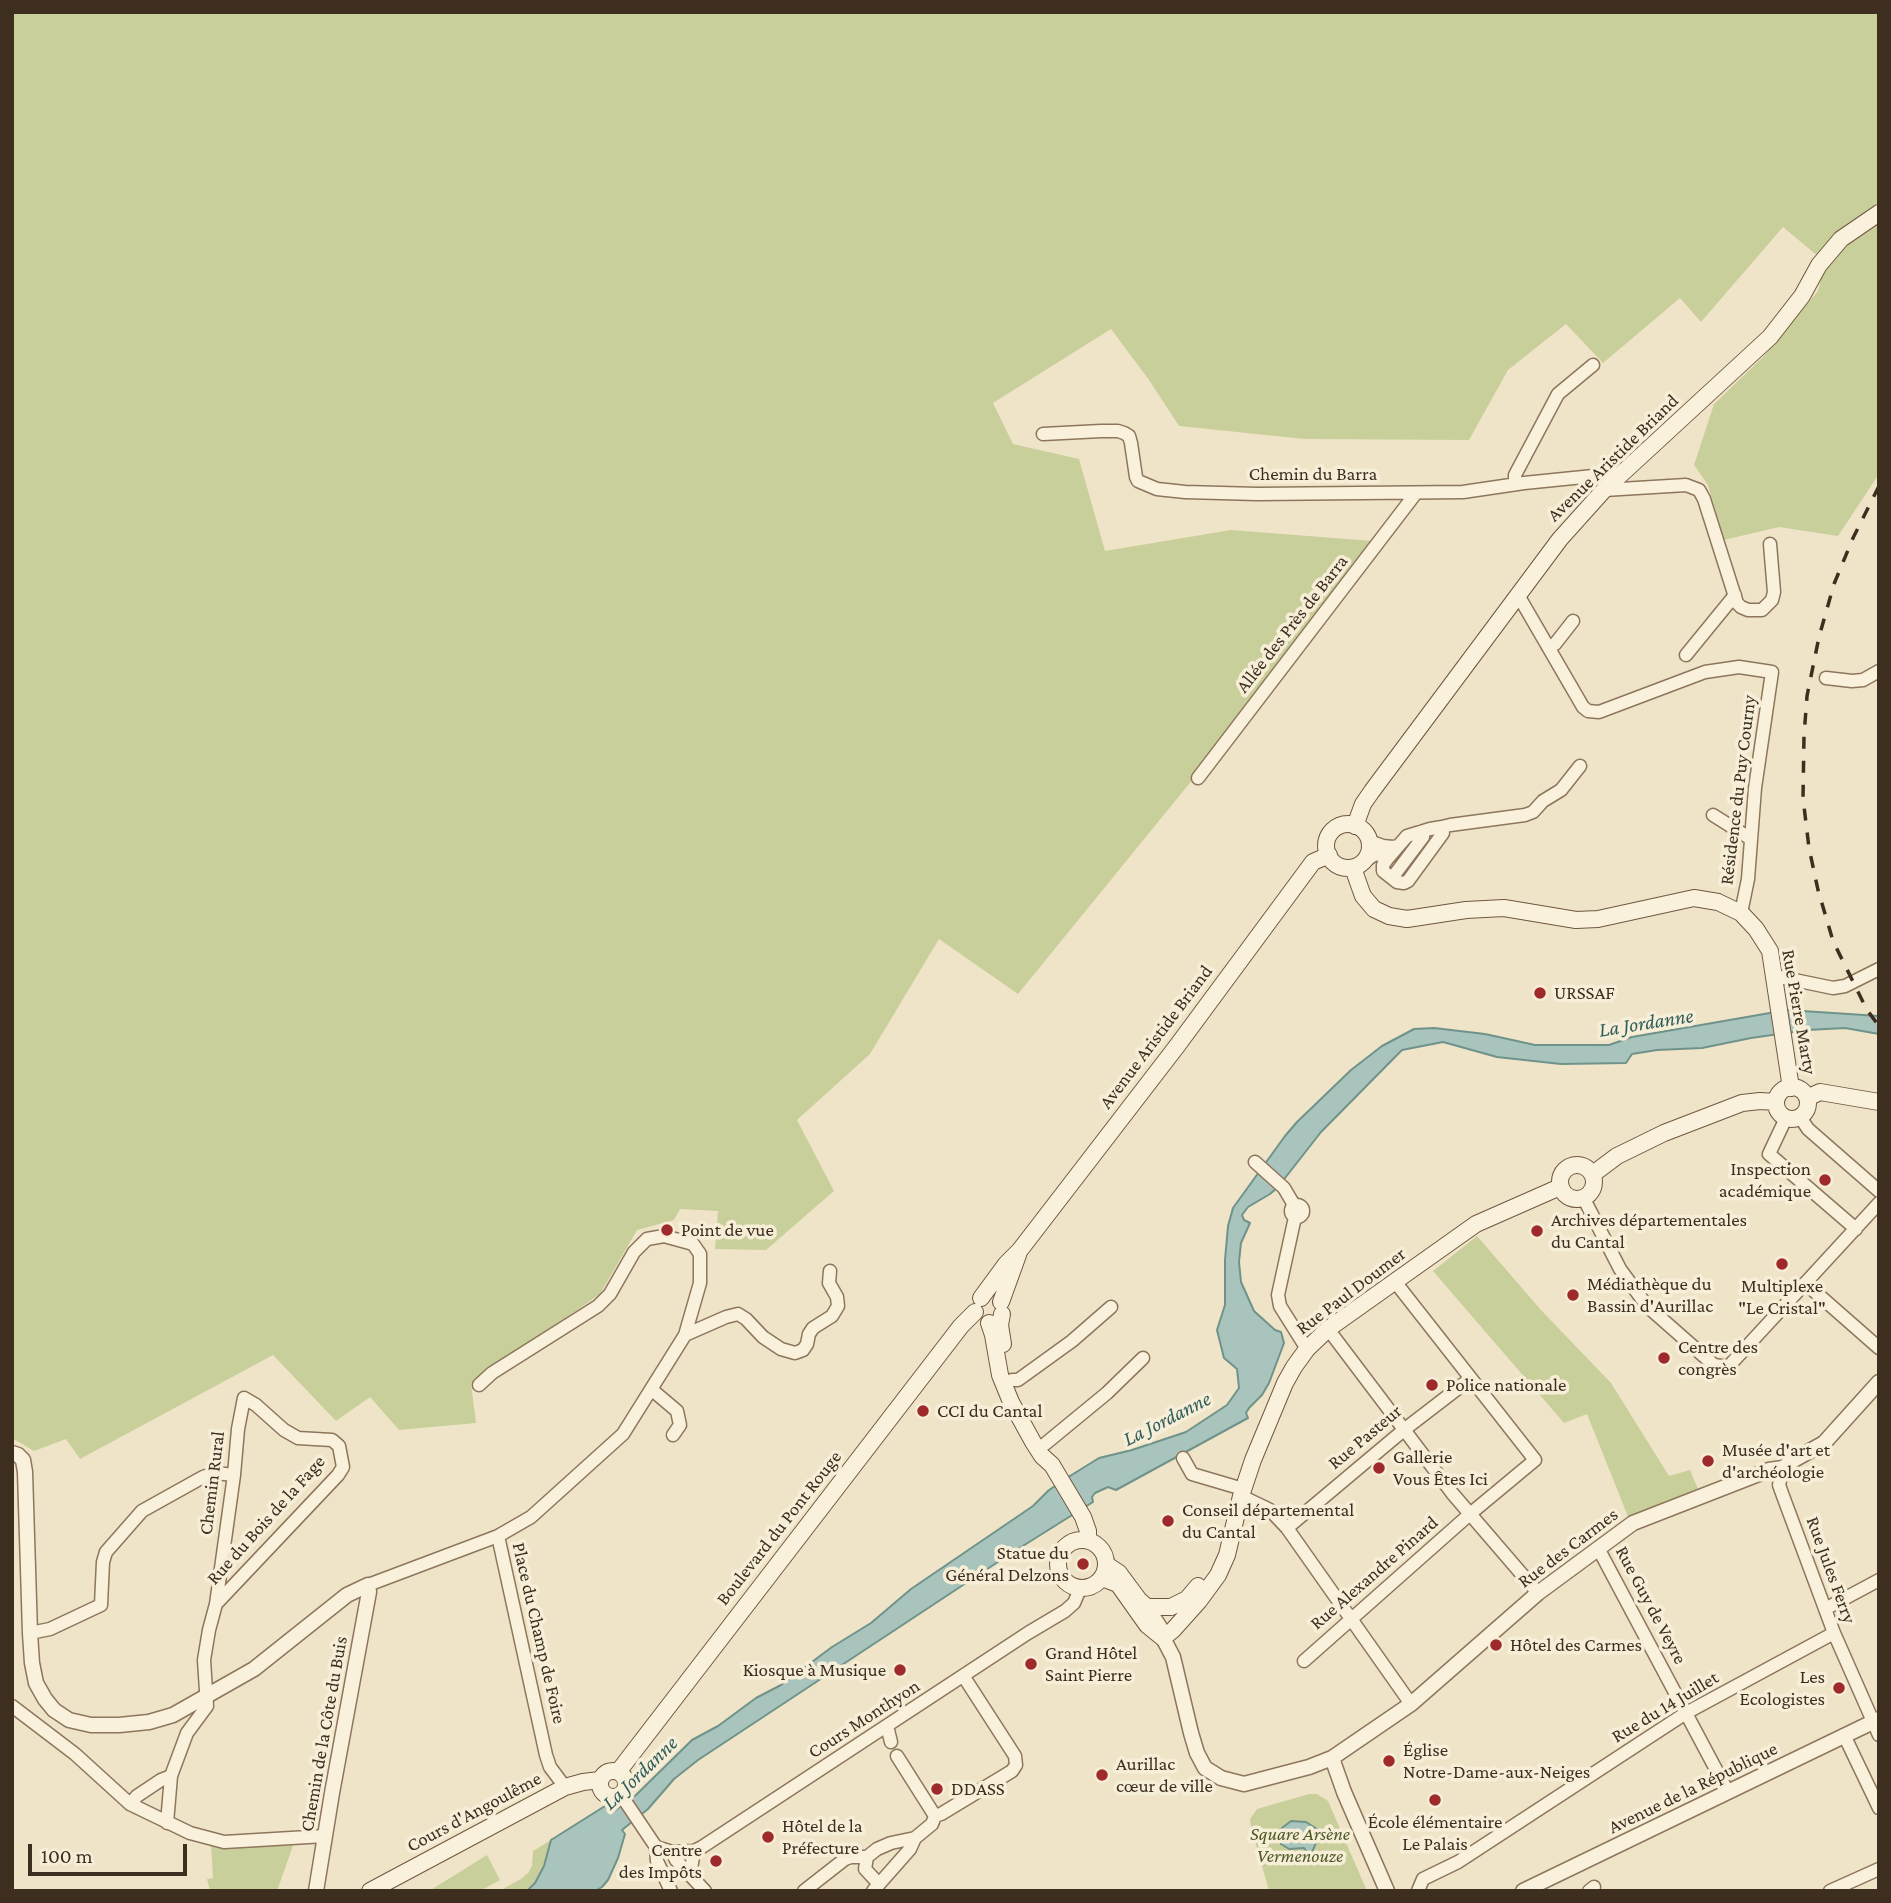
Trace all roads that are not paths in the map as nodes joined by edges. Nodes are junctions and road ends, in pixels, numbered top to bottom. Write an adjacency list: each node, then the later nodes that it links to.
1 (1879, 213): 4 (main road, Avenue Aristide Briand)
2 (1592, 365): 5 (street)
3 (1043, 435): 7 (street, Chemin du Barra)
4 (1623, 473): 5 (street, Chemin du Barra); 6 (main road, Avenue Aristide Briand)
5 (1515, 484): 7 (street, Chemin du Barra)
6 (1604, 490): 9 (main road, Avenue Aristide Briand); 10 (street)
7 (1416, 493): 17 (street, Allée des Près de Barra)
8 (1770, 544): 10 (street)
9 (1518, 595): 12 (street); 19 (main road, Avenue Aristide Briand)
10 (1735, 595): 13 (street)
11 (1573, 621): 12 (street)
12 (1548, 647): 22 (street, Résidence du Puy Courny)
13 (1686, 655)
14 (1879, 671): 15 (street)
15 (1826, 678)
16 (1580, 766): 20 (street)
17 (1198, 778)
18 (1713, 816): 22 (street)
19 (1355, 826): 23 (main road); 25 (main road)
20 (1442, 827): 21 (street); 28 (street)
21 (1417, 833): 24 (street); 28 (street)
22 (1751, 839): 29 (street, Résidence du Puy Courny)
23 (1369, 841): 24 (street); 27 (main road)
24 (1398, 846): 26 (street)
25 (1328, 855): 27 (main road); 44 (main road, Avenue Aristide Briand)
26 (1388, 858): 27 (street); 28 (street)
27 (1359, 864): 29 (main road, Rue Pierre Marty)
28 (1392, 878)
29 (1741, 913): 31 (main road, Rue Pierre Marty)
30 (1879, 969): 31 (street)
31 (1775, 976): 32 (main road, Rue Pierre Marty)
32 (1791, 1088): 33 (main road); 35 (main road)
33 (1776, 1102): 35 (main road); 38 (main road)
34 (1879, 1102): 35 (main road)
35 (1800, 1109): 36 (main road); 40 (street); 43 (street)
36 (1879, 1110)
37 (1255, 1162): 54 (street)
38 (1593, 1174): 39 (main road); 41 (main road)
39 (1560, 1187): 41 (main road); 46 (main road, Rue Paul Doumer)
40 (1879, 1191)
41 (1584, 1199): 47 (street)
42 (1879, 1203): 43 (street)
43 (1856, 1229): 47 (street)
44 (1020, 1250): 48 (main road, Avenue Aristide Briand); 50 (main road, Avenue Aristide Briand)
45 (830, 1271): 52 (street)
46 (1396, 1283): 51 (main road, Rue Paul Doumer); 56 (street)
47 (1805, 1283): 53 (street)
48 (978, 1305): 50 (main road); 50 (main road); 104 (main road, Boulevard du Pont Rouge)
49 (1111, 1307): 57 (street)
50 (996, 1319): 57 (main road, Avenue Aristide Briand); 57 (main road); 62 (main road, Avenue Aristide Briand)
51 (1328, 1329): 54 (main road, Rue Paul Doumer); 64 (street)
52 (685, 1335): 59 (street); 60 (street)
53 (1879, 1348)
54 (1307, 1349): 71 (main road, Rue Paul Doumer)
55 (1143, 1358): 66 (street)
56 (1470, 1379): 64 (street, Rue Pasteur); 72 (street, Rue Alexandre Pinard)
57 (1012, 1380): 63 (main road, Avenue Aristide Briand)
58 (1879, 1382): 69 (street, Rue des Carmes)
59 (479, 1385)
60 (651, 1389): 65 (street); 74 (street)
61 (244, 1398): 70 (street, Chemin Rural); 82 (street, Rue du Bois de la Fage)
62 (1009, 1398): 63 (main road); 66 (main road, Avenue Aristide Briand)
63 (1025, 1409): 66 (main road, Avenue Aristide Briand)
64 (1405, 1429): 72 (street); 73 (street, Rue Pasteur)
65 (673, 1434)
66 (1041, 1447): 75 (main road, Avenue Aristide Briand)
67 (12, 1453): 86 (street)
68 (1183, 1458): 71 (street)
69 (1783, 1468): 76 (street, Rue des Carmes); 84 (street, Rue Jules Ferry)
70 (234, 1475): 82 (street, Chemin Rural); 86 (street)
71 (1242, 1492): 73 (street); 83 (main road, Rue Paul Doumer); 88 (main road, Rue Paul Doumer)
72 (1470, 1514): 81 (street); 85 (street, Rue Alexandre Pinard)
73 (1287, 1528): 85 (street)
74 (498, 1536): 79 (street, Place du Champ de Foire); 107 (street, Place du Champ de Foire)
75 (1088, 1541): 77 (main road); 80 (main road)
76 (1598, 1548): 81 (street, Rue des Carmes); 95 (street, Rue Guy de Veyre)
77 (1105, 1572): 80 (main road); 83 (main road); 88 (main road)
78 (1879, 1580): 84 (street)
79 (368, 1585): 91 (street); 115 (street, Chemin de la Côte du Buis)
80 (1080, 1589): 90 (street, Cours Monthyon)
81 (1538, 1593): 92 (street, Rue des Carmes)
82 (216, 1604): 91 (street, Chemin Rural)
83 (1147, 1607): 88 (street)
84 (1825, 1609): 87 (street, Rue Jules Ferry)
85 (1351, 1618): 89 (street, Rue Alexandre Pinard); 92 (street)
86 (30, 1633): 94 (street)
87 (1834, 1633): 95 (street, Rue du 14 Juillet); 96 (street, Rue Jules Ferry)
88 (1163, 1637): 103 (street, Rue des Carmes)
89 (1304, 1661)
90 (964, 1677): 98 (street, Cours Monthyon); 113 (street)
91 (206, 1696): 94 (street); 105 (street)
92 (1411, 1704): 102 (street, Rue des Carmes)
93 (12, 1706): 97 (street)
94 (54, 1710): 97 (street)
95 (1686, 1713): 109 (street, Rue Guy de Veyre); 130 (street, Rue du 14 Juillet)
96 (1877, 1725): 99 (street, Avenue de la République)
97 (38, 1726): 111 (street)
98 (887, 1726): 100 (street); 118 (street, Cours Monthyon)
99 (1844, 1735): 109 (street, Avenue de la République); 112 (street)
100 (891, 1742)
101 (897, 1756): 113 (street)
102 (1332, 1758): 103 (street, Rue des Carmes); 108 (street)
103 (1309, 1767): 108 (street)
104 (618, 1772): 106 (main road); 110 (main road)
105 (171, 1776): 111 (street); 114 (street)
106 (600, 1780): 107 (main road, Cours d'Angoulême); 110 (main road)
107 (565, 1787): 125 (main road, Cours d'Angoulême)
108 (1344, 1792): 129 (street)
109 (1727, 1793): 131 (street, Avenue de la République)
110 (623, 1797): 117 (street)
111 (130, 1804): 114 (street)
112 (1879, 1808)
113 (935, 1816): 116 (street)
114 (167, 1823): 115 (street)
115 (325, 1836): 124 (street, Chemin de la Côte du Buis)
116 (912, 1843): 120 (street); 123 (street)
117 (656, 1847): 119 (street); 126 (street)
118 (694, 1851): 119 (street); 122 (street)
119 (672, 1852): 122 (street)
120 (867, 1857): 123 (street); 128 (street)
121 (1879, 1869): 132 (street)
122 (690, 1875): 127 (street)
123 (876, 1887)
124 (316, 1891)
125 (370, 1891)
126 (671, 1891)
127 (705, 1891)
128 (804, 1891)
129 (1387, 1891)
130 (1418, 1891)
131 (1523, 1891)
132 (1830, 1891)

